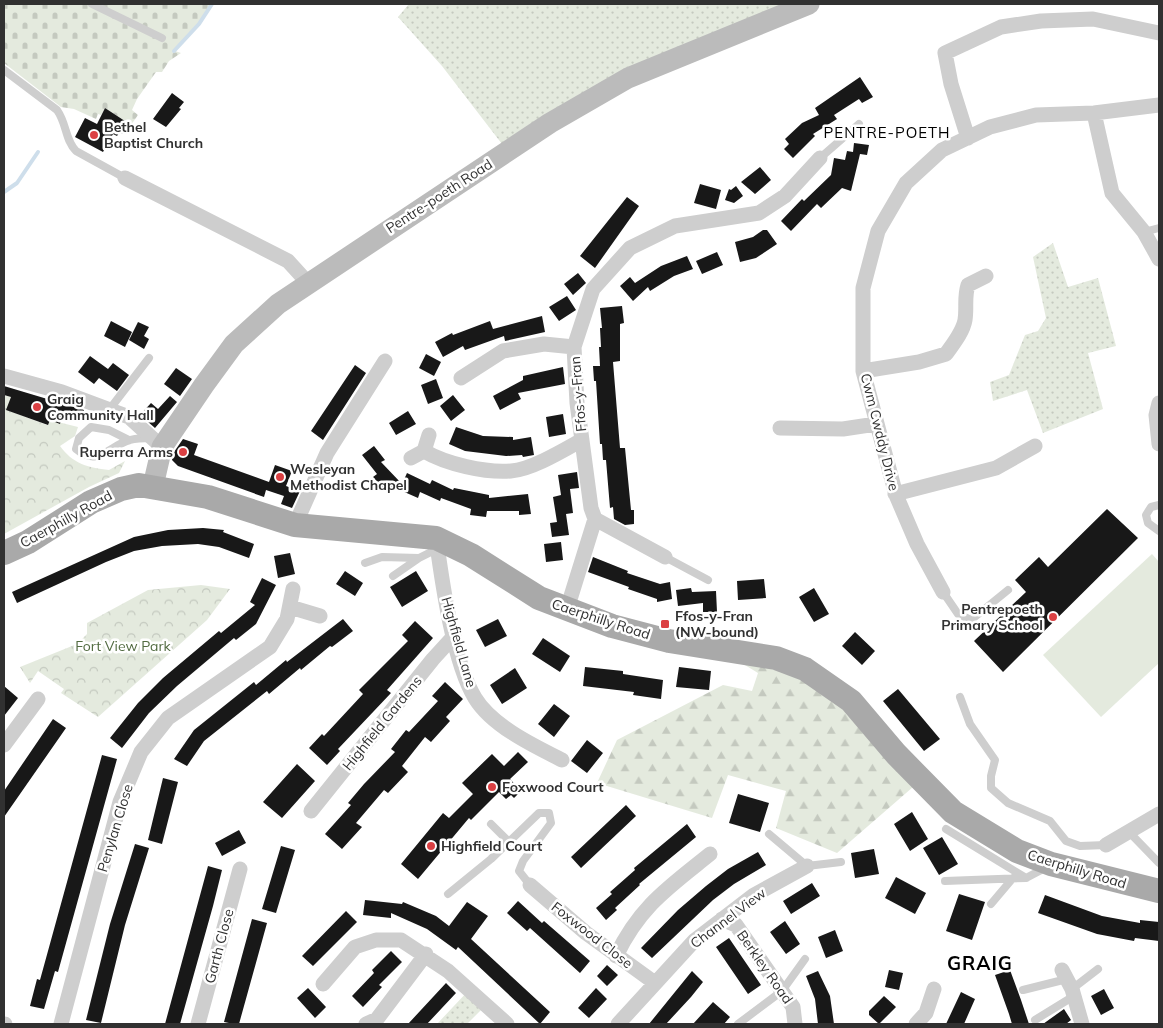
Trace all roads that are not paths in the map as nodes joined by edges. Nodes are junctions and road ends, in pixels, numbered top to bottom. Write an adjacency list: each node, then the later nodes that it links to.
1 (92, 4): 4 (lane)
2 (809, 4): 16 (street, Pentre-poeth Road)
3 (1159, 33): 9 (street)
4 (162, 38)
5 (4, 70): 11 (lane)
6 (1159, 106): 7 (street, Cwm Cwddy Drive)
7 (1094, 113): 9 (street, Cwm Cwddy Drive); 13 (street)
8 (859, 124): 10 (lane)
9 (968, 138): 20 (street, Cwm Cwddy Drive)
10 (820, 158): 17 (street, Ffos-y-Fran)
11 (125, 178): 16 (street)
12 (1159, 228): 13 (lane)
13 (1144, 232): 14 (street)
14 (1159, 259)
15 (986, 276): 20 (street)
16 (308, 283): 30 (street, Pentre-poeth Road)
17 (574, 347): 22 (street, Ffos-y-Fran); 29 (street, Ffos-y-Fran)
18 (149, 358): 24 (lane)
19 (385, 361): 37 (street)
20 (863, 371): 25 (street, Cwm Cwddy Drive)
21 (4, 376): 24 (street)
22 (461, 378)
23 (1159, 403): 31 (street)
24 (109, 410): 30 (street)
25 (876, 424): 26 (street); 34 (street, Cwm Cwddy Drive)
26 (780, 428)
27 (429, 435): 29 (street, Ffos-y-Fran)
28 (129, 440): 28 (lane); 30 (lane)
29 (582, 440): 36 (street, Ffos-y-Fran)
30 (156, 442): 33 (street, Pentre-poeth Road)
31 (1159, 444)
32 (1035, 446): 34 (street)
33 (153, 486): 37 (main road, Caerphilly Road); 40 (main road, Caerphilly Road)
34 (895, 494): 48 (street, Cwm Cwddy Drive)
35 (1159, 504): 38 (lane)
36 (595, 519): 41 (street); 50 (street)
37 (295, 525): 39 (main road, Caerphilly Road)
38 (1159, 531)
39 (437, 543): 42 (lane); 50 (main road, Caerphilly Road); 52 (street, Highfield Lane)
40 (4, 553)
41 (666, 557): 45 (lane)
42 (419, 558): 43 (lane); 44 (lane)
43 (365, 563)
44 (393, 576)
45 (708, 580)
46 (293, 589): 49 (street, Penylan Close)
47 (1008, 590): 48 (lane)
48 (943, 592)
49 (290, 608): 51 (street); 90 (street, Penylan Close)
50 (567, 609): 68 (main road, Caerphilly Road)
51 (320, 616)
52 (454, 636): 56 (street, Highfield Lane); 57 (street, Highfield Gardens)
53 (960, 697): 64 (lane)
54 (38, 699): 55 (street)
55 (4, 744)
56 (562, 760)
57 (311, 811)
58 (1159, 814): 61 (street)
59 (491, 824): 63 (lane)
60 (946, 828): 72 (lane)
61 (1129, 832): 64 (street); 67 (lane)
62 (769, 834): 69 (lane)
63 (508, 842): 74 (lane); 76 (lane)
64 (1106, 846)
65 (710, 854): 80 (street)
66 (841, 862): 69 (lane)
67 (1159, 863)
68 (1051, 864): 72 (lane); 75 (main road, Caerphilly Road)
69 (807, 866): 78 (street, Channel View)
70 (240, 869): 91 (street, Garth Close)
71 (1013, 878): 72 (lane); 73 (lane); 77 (lane)
72 (1026, 878)
73 (946, 881)
74 (530, 885): 80 (street, Foxwood Close)
75 (1159, 891)
76 (448, 894)
77 (991, 904)
78 (722, 919): 84 (street, Channel View); 88 (street, Berkley Road)
79 (426, 954): 83 (street); 92 (street); 93 (street)
80 (616, 956): 84 (street, Foxwood Close)
81 (805, 960): 88 (lane)
82 (1098, 969): 85 (lane)
83 (323, 984)
84 (655, 984): 94 (street, Channel View)
85 (1069, 984): 87 (lane); 89 (lane); 98 (street)
86 (934, 989): 97 (street)
87 (1023, 990)
88 (782, 991): 95 (lane); 96 (street, Berkley Road)
89 (1035, 1020)
90 (61, 1024)
91 (198, 1024)
92 (366, 1024)
93 (507, 1024)
94 (618, 1024)
95 (738, 1024)
96 (795, 1024)
97 (916, 1024)
98 (1082, 1024)

